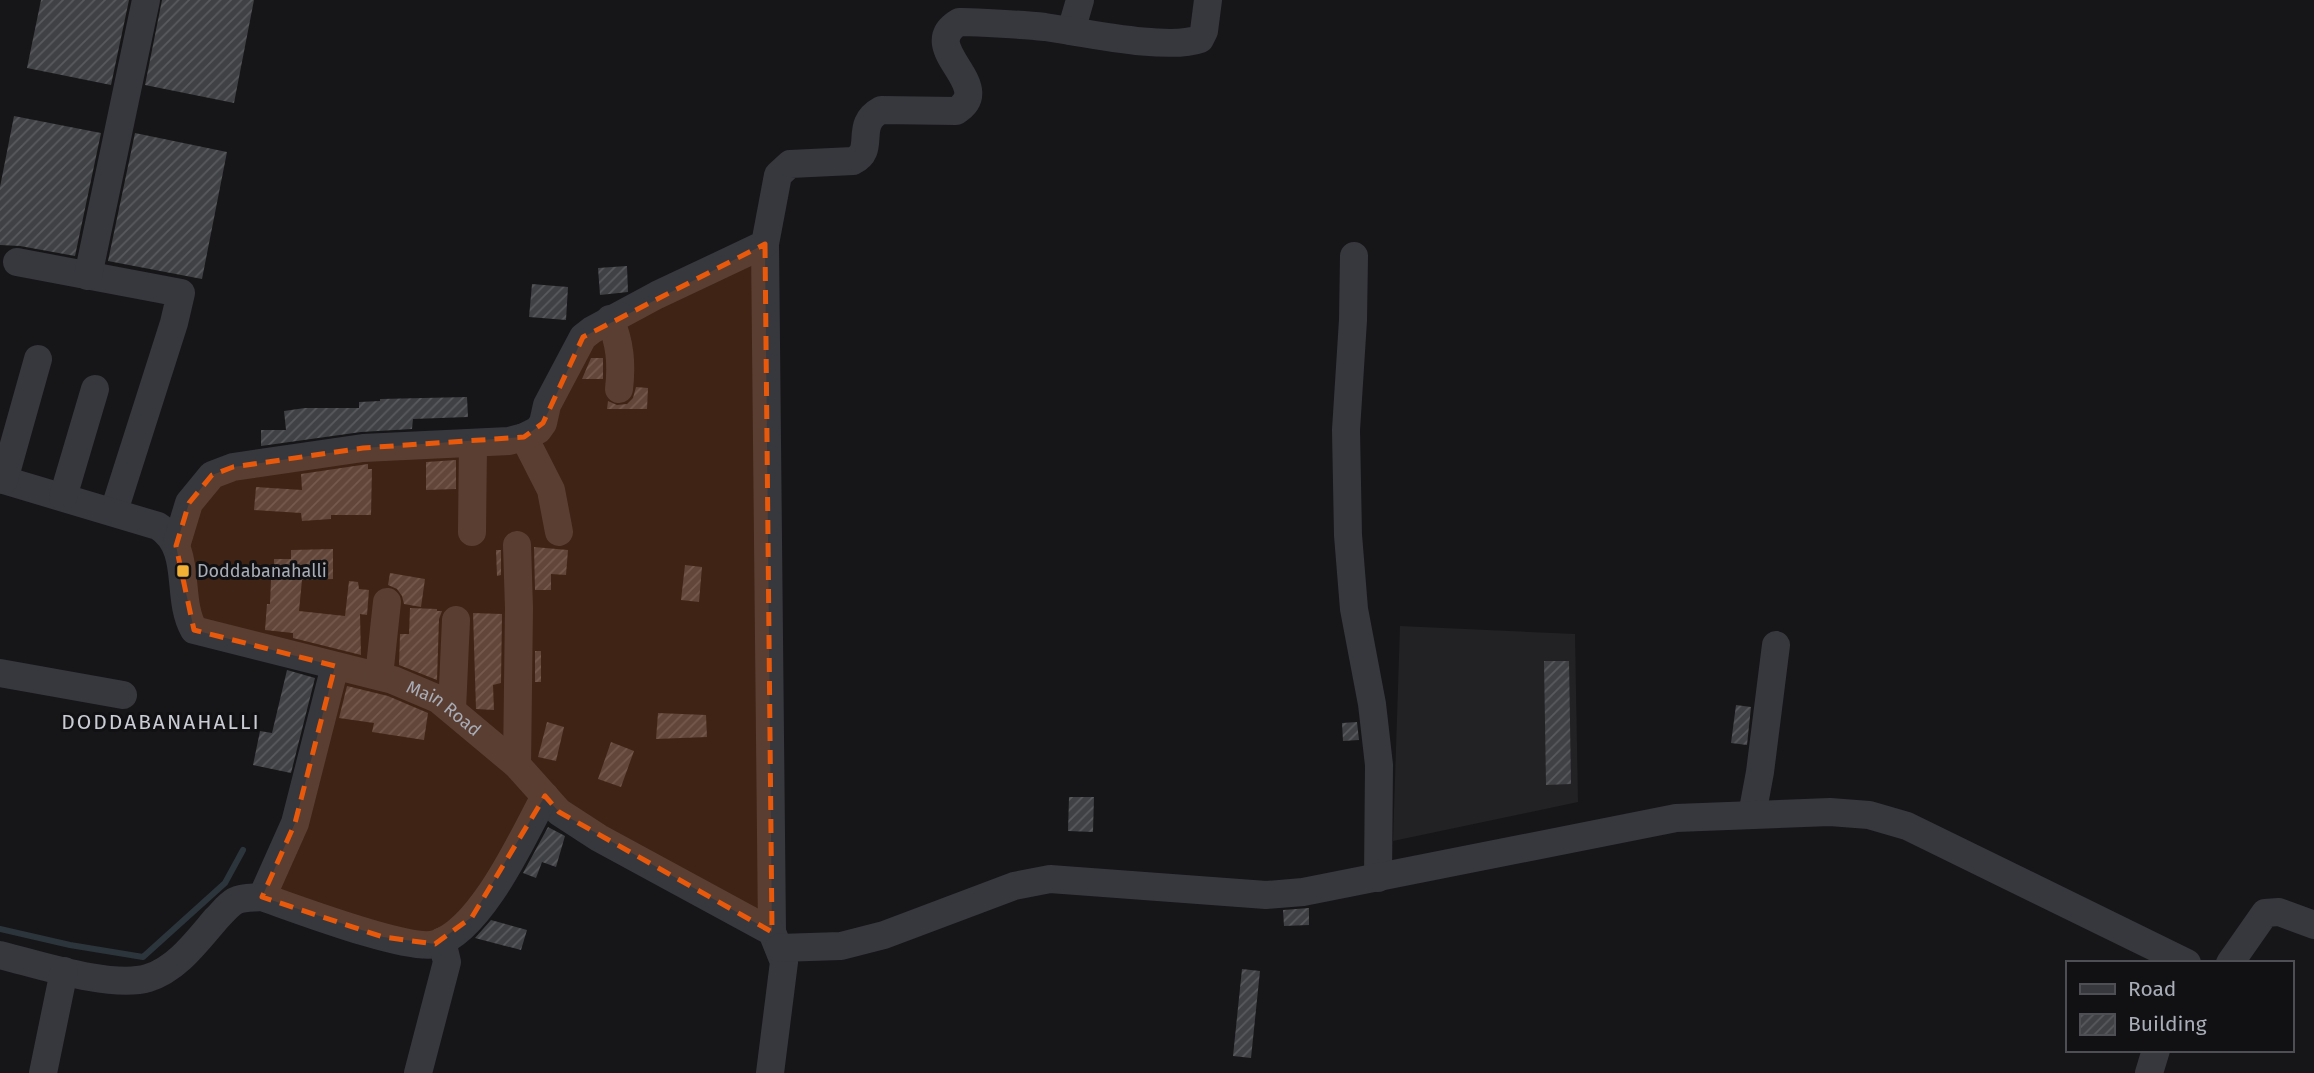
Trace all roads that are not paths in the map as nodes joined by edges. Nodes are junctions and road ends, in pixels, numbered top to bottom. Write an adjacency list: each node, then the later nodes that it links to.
1 (146, 0): 8 (street)
2 (1080, 0): 4 (street)
3 (1208, 0): 4 (street)
4 (1071, 31): 5 (street)
5 (765, 244): 9 (street); 36 (street)
6 (1354, 256): 33 (street)
7 (17, 262): 8 (street)
8 (88, 276): 17 (street)
9 (610, 319): 12 (street); 13 (street)
10 (38, 359): 15 (street)
11 (96, 389): 16 (street)
12 (619, 389)
13 (524, 438): 14 (street); 19 (street)
14 (473, 443): 18 (street); 21 (street)
15 (2, 480): 16 (street)
16 (63, 497): 17 (street)
17 (114, 511): 21 (street)
18 (472, 532)
19 (559, 532)
20 (517, 545): 30 (street)
21 (176, 546): 25 (street, Main Road)
22 (387, 602): 27 (street)
23 (456, 620): 29 (street)
24 (1776, 645): 32 (street)
25 (335, 666): 27 (street, Main Road); 34 (street)
26 (0, 673): 28 (street)
27 (379, 676): 29 (street, Main Road)
28 (123, 695)
29 (453, 709): 30 (street, Main Road)
30 (517, 765): 31 (street, Main Road)
31 (545, 796): 36 (street, Main Road); 37 (street)
32 (1752, 815): 33 (street); 39 (street)
33 (1378, 878): 36 (street)
34 (262, 897): 37 (street); 41 (street)
35 (2314, 925): 40 (street)
36 (776, 940): 45 (street)
37 (442, 941): 44 (street)
38 (0, 955): 41 (street)
39 (2183, 961)
40 (2231, 961)
41 (64, 971): 43 (street)
42 (2156, 1052): 46 (street)
43 (43, 1073)
44 (418, 1073)
45 (769, 1073)
46 (2149, 1073)

